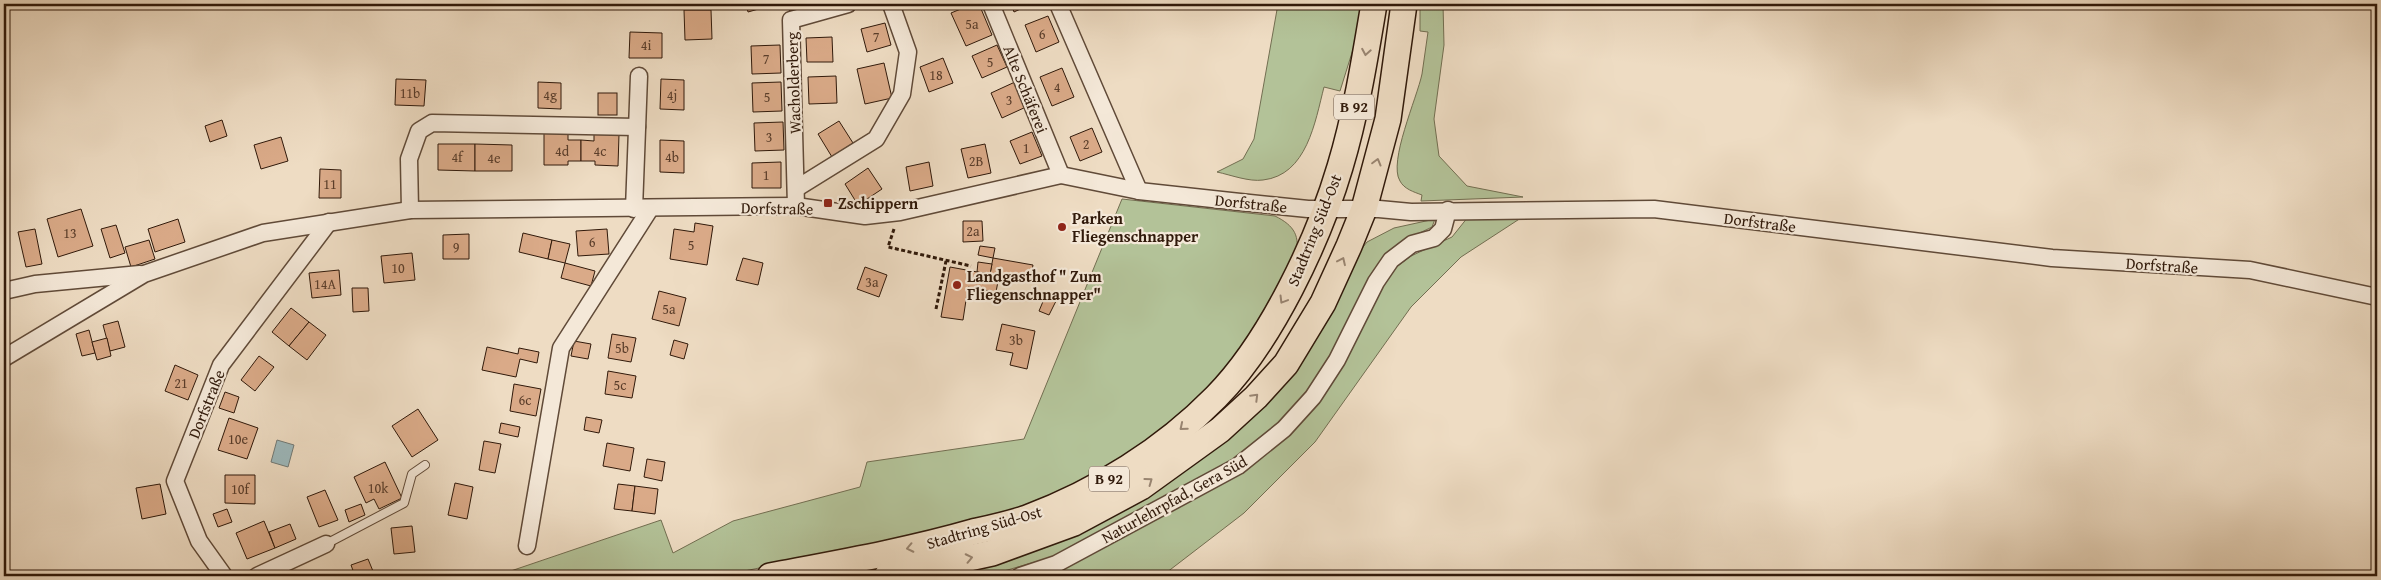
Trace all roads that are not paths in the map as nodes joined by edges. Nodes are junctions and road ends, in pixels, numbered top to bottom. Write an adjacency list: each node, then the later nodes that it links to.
1 (848, 4): 10 (street, Wacholderberg)
2 (891, 4): 10 (street)
3 (991, 4): 9 (street, Alte Schäferei)
4 (1058, 4): 11 (street)
5 (1374, 4): 14 (main road, Stadtring Süd-Ost / B 92, one-way to 14)
6 (1404, 4): 15 (main road, Stadtring Süd-Ost / B 92, one-way to 6)
7 (639, 76): 8 (street)
8 (637, 126): 13 (street); 16 (street)
9 (1061, 175): 11 (street, Dorfstraße); 12 (street, Dorfstraße)
10 (797, 188): 12 (street, Wacholderberg)
11 (1139, 190): 14 (street, Dorfstraße)
12 (796, 206): 13 (street, Dorfstraße)
13 (642, 209): 16 (street, Dorfstraße); 25 (street)
14 (1326, 209): 15 (street, Dorfstraße); 28 (main road, Stadtring Süd-Ost / B 92, one-way to 28)
15 (1364, 209): 17 (street, Dorfstraße); 29 (main road, Stadtring Süd-Ost / B 92, one-way to 15)
16 (410, 210): 18 (street, Dorfstraße)
17 (1448, 210): 21 (street, Dorfstraße); 30 (street, Naturlehrpfad, Gera Süd)
18 (329, 222): 19 (street, Dorfstraße); 26 (street, Dorfstraße)
19 (144, 274): 20 (street, Dorfstraße); 22 (street, Dorfstraße)
20 (4, 291)
21 (2377, 297)
22 (4, 358)
23 (425, 465): 24 (lane)
24 (326, 544): 27 (street)
25 (527, 546)
26 (224, 576)
27 (257, 576)
28 (770, 576)
29 (887, 576)
30 (1020, 576)

